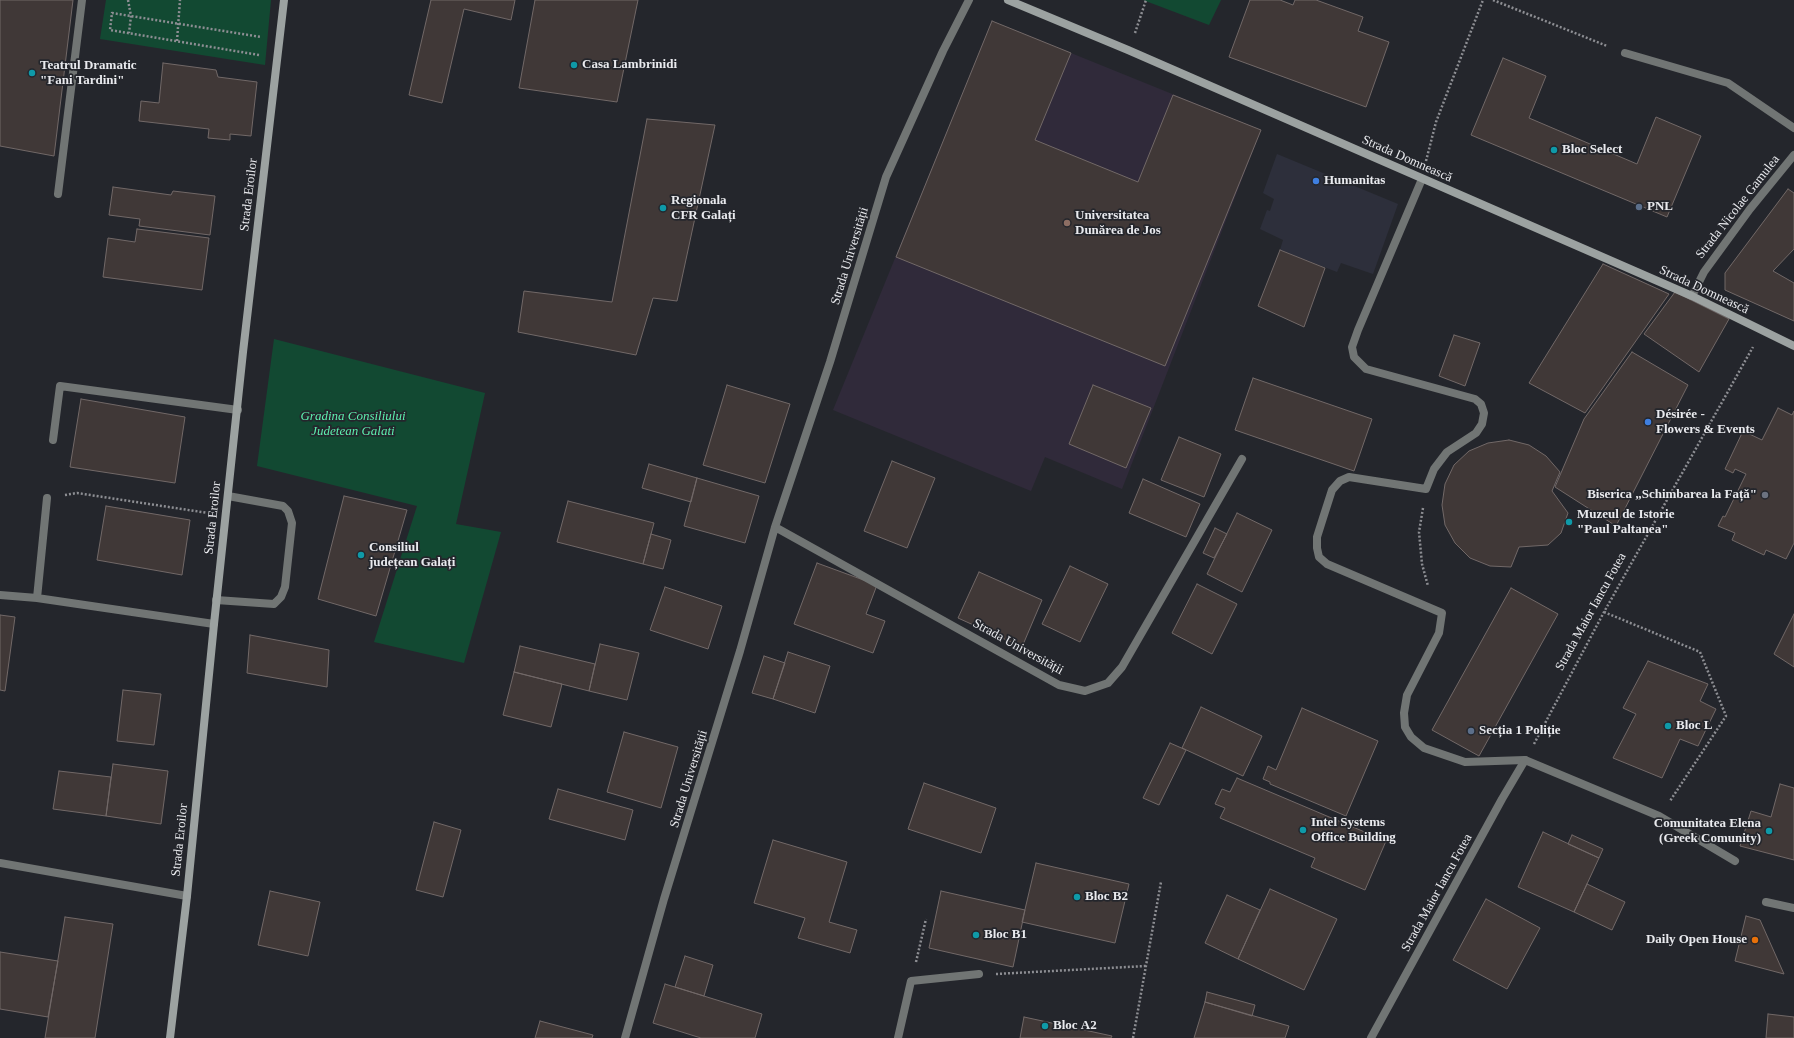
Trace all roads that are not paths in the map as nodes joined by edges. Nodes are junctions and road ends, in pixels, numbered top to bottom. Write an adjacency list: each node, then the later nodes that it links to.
1 (82, 0): 9 (street)
2 (284, 0): 12 (street, Strada Eroilor)
3 (969, 0): 17 (street, Strada Universității)
4 (1008, 0): 8 (street, Strada Domnească)
5 (1625, 53): 6 (street)
6 (1794, 128)
7 (1794, 155): 10 (street, Strada Nicolae Gamulea)
8 (1422, 179): 10 (street, Strada Domnească); 22 (street)
9 (58, 194)
10 (1692, 296): 11 (street, Strada Domnească)
11 (1794, 346)
12 (238, 410): 13 (street); 15 (street, Strada Eroilor)
13 (53, 440)
14 (1242, 459): 17 (street, Strada Universității)
15 (228, 496): 20 (street, Strada Eroilor); 20 (street)
16 (47, 498): 19 (street)
17 (775, 527): 30 (street, Strada Universității)
18 (0, 595): 19 (street)
19 (38, 598): 21 (street)
20 (216, 600): 21 (street, Strada Eroilor)
21 (214, 624): 25 (street, Strada Eroilor)
22 (1525, 760): 23 (street); 32 (street, Strada Maior Iancu Fotea)
23 (1735, 861)
24 (0, 863): 25 (street)
25 (187, 896): 29 (street, Strada Eroilor)
26 (1766, 902): 27 (street)
27 (1794, 908)
28 (979, 974): 31 (street)
29 (170, 1038)
30 (625, 1038)
31 (898, 1038)
32 (1371, 1038)

